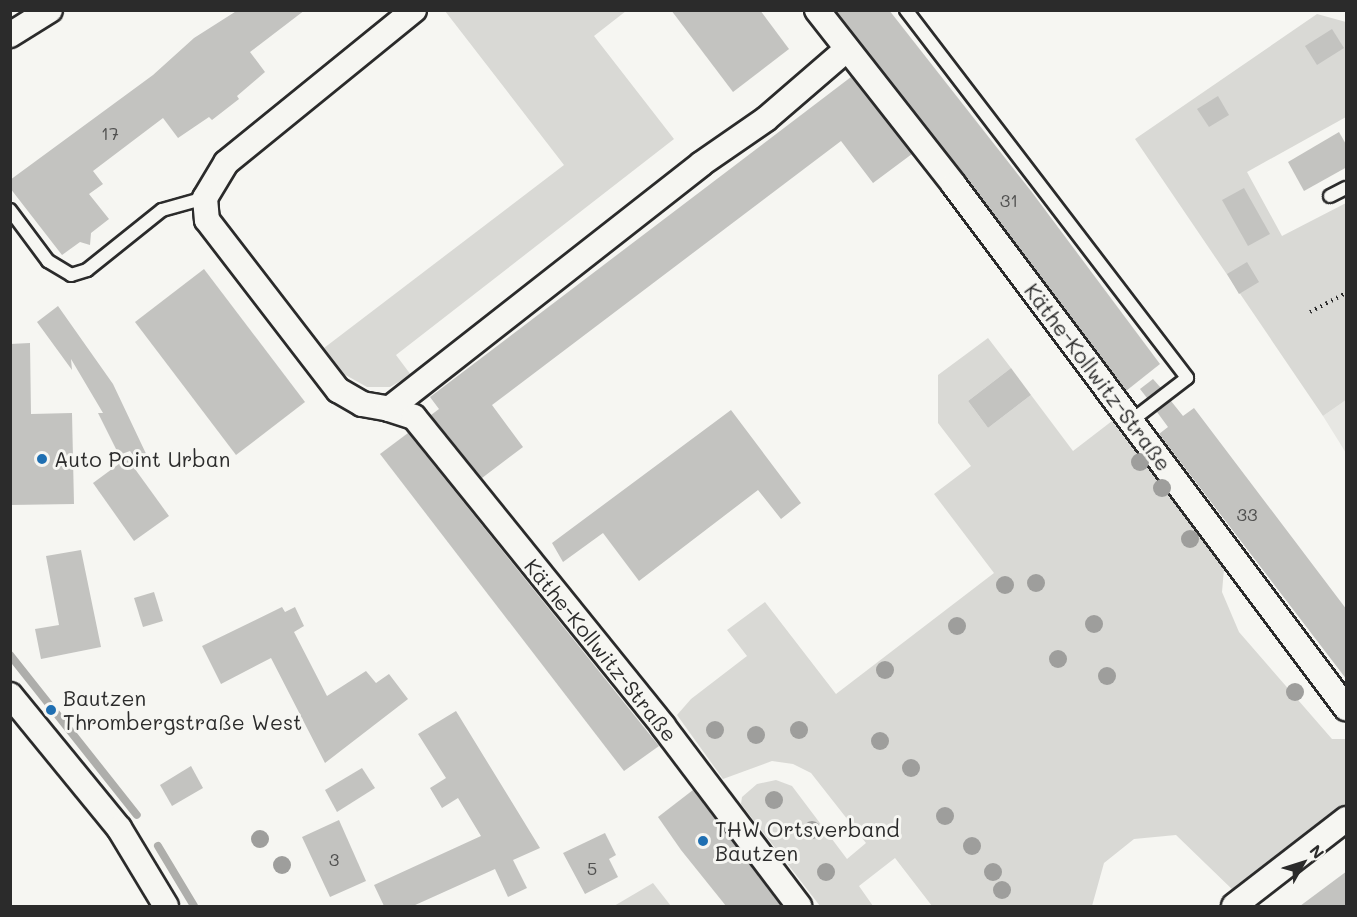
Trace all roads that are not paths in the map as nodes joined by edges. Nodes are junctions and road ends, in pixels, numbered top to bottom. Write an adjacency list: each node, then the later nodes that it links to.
1 (50, 10): 5 (street)
2 (414, 10): 9 (street)
3 (817, 10): 6 (street, Käthe-Kollwitz-Straße)
4 (906, 10): 12 (lane)
5 (10, 35)
6 (847, 50): 11 (street); 12 (street, Käthe-Kollwitz-Straße)
7 (1347, 188): 8 (lane)
8 (1330, 196)
9 (205, 198): 10 (lane); 11 (street, Käthe-Kollwitz-Straße)
10 (10, 210)
11 (389, 409): 17 (street, Käthe-Kollwitz-Straße)
12 (1131, 421): 14 (street, Käthe-Kollwitz-Straße)
13 (10, 695): 16 (street)
14 (1347, 708)
15 (1347, 819): 18 (street)
16 (166, 906)
17 (799, 906)
18 (1234, 906)

